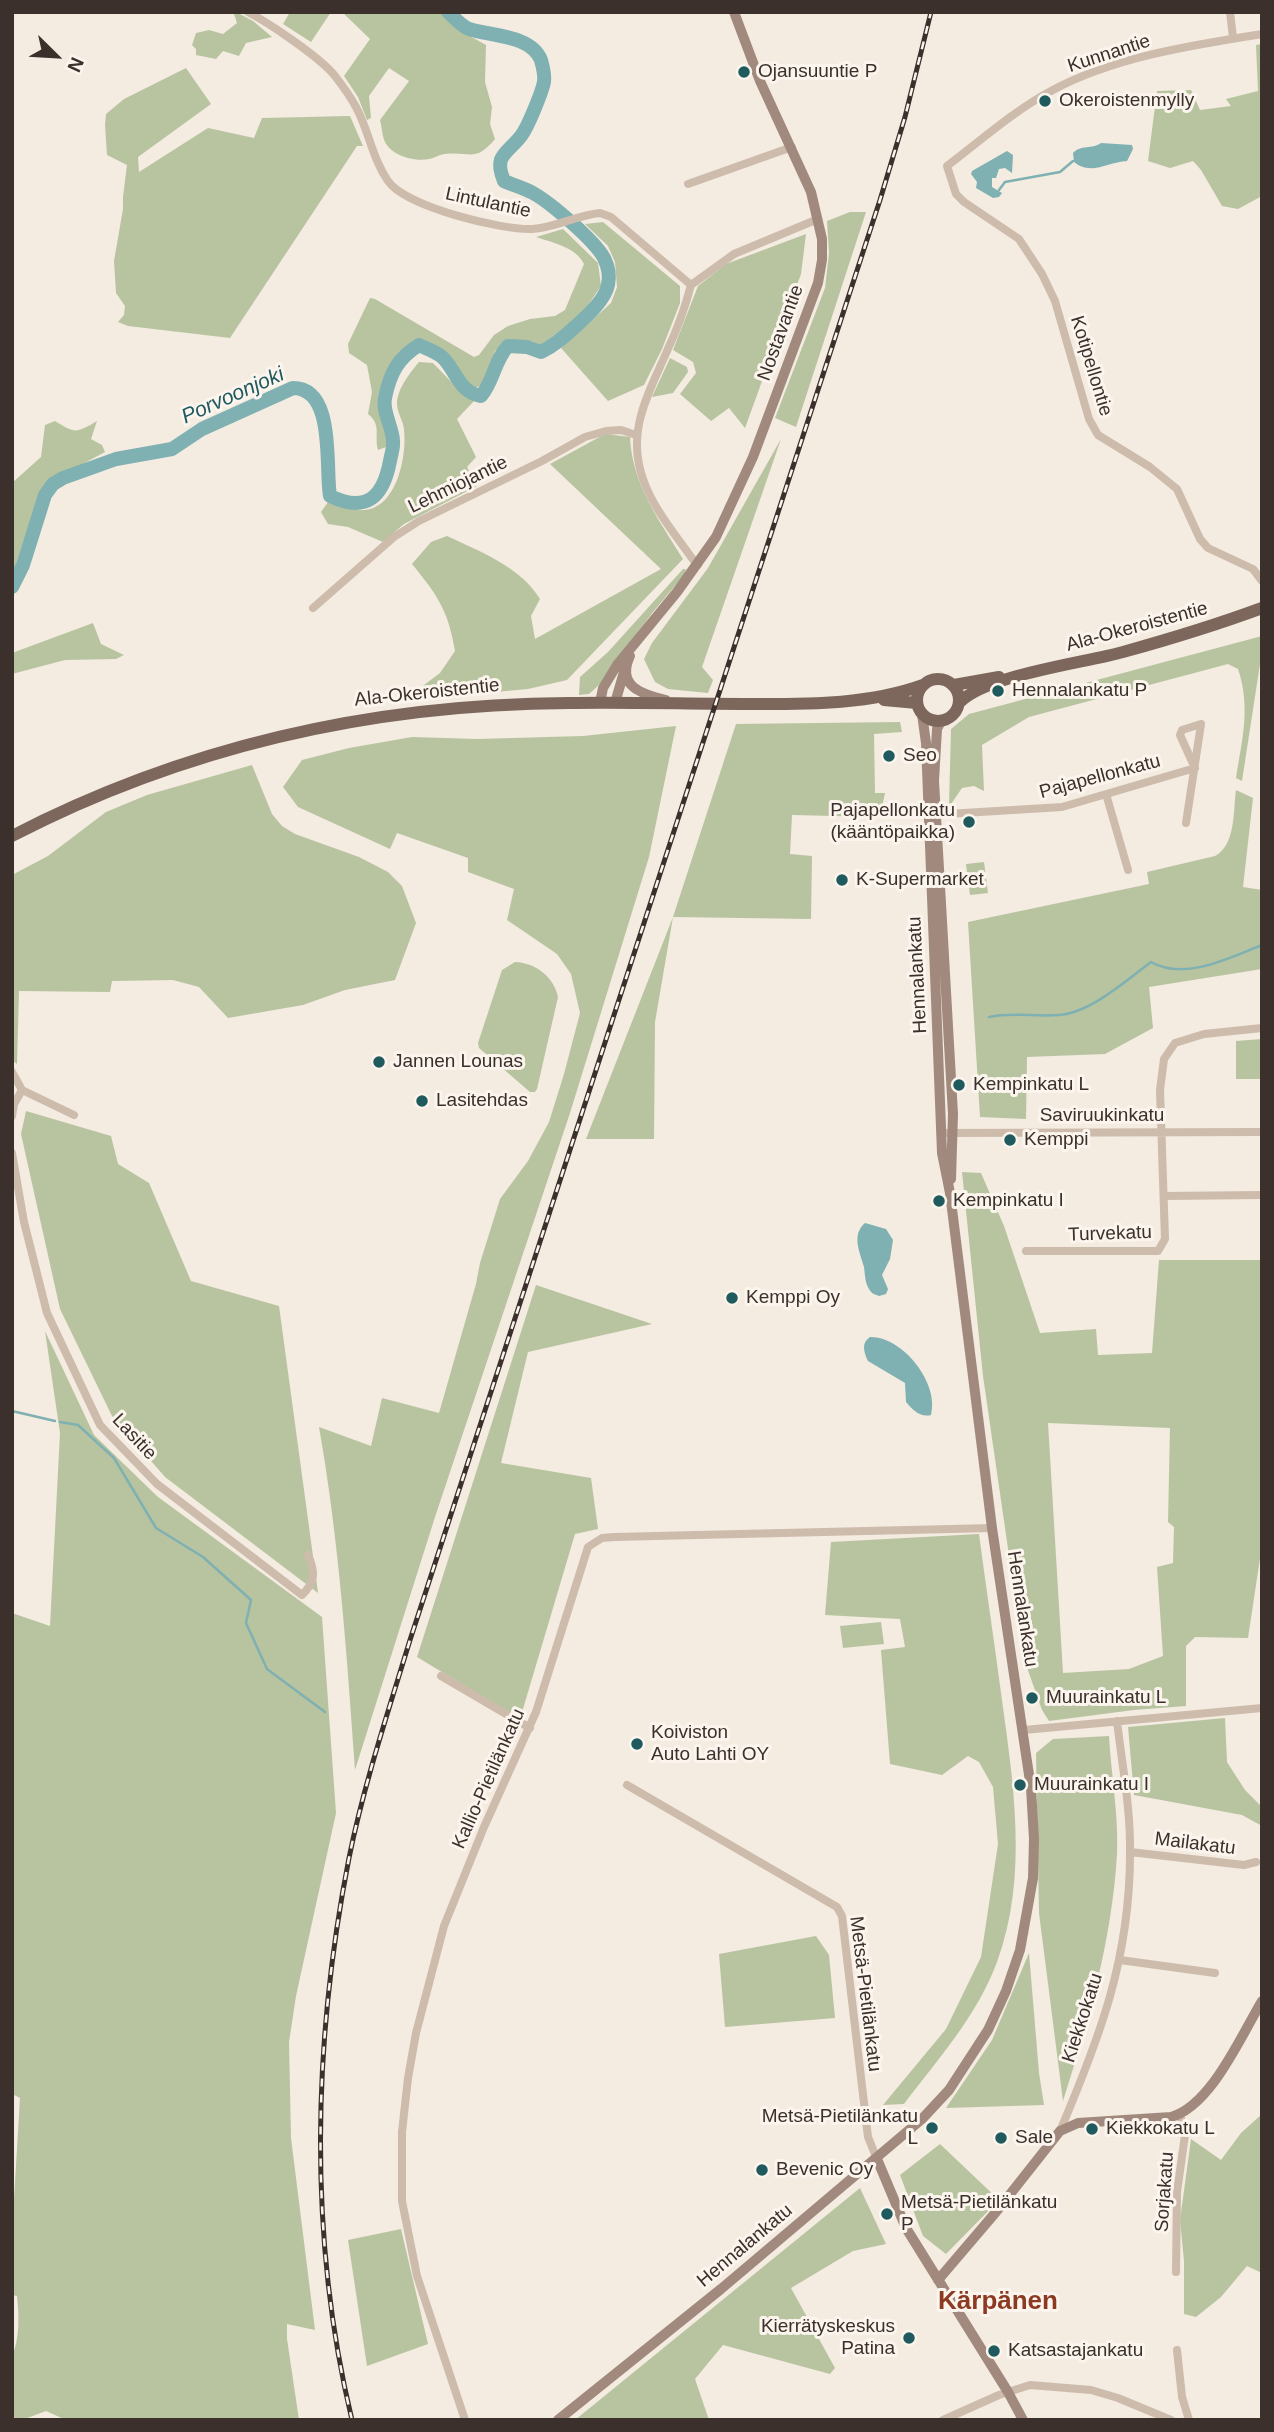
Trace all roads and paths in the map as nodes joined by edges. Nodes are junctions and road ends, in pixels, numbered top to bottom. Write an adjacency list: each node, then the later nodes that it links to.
1 (248, 12): 10 (street, Lintulantie)
2 (734, 12): 6 (street, Nostavantie)
3 (1230, 12): 5 (street)
4 (1262, 34): 5 (street, Kunnantie)
5 (1233, 38): 7 (street, Kunnantie)
6 (792, 147): 8 (street); 9 (street, Nostavantie)
7 (947, 166): 13 (street, Kotipellontie)
8 (688, 184)
9 (818, 219): 10 (street); 12 (street, Nostavantie)
10 (691, 285): 11 (street)
11 (636, 435): 12 (street); 14 (street, Lehmiojantie)
12 (698, 565): 16 (street, Nostavantie)
13 (1262, 581)
14 (313, 608)
15 (1262, 608): 18 (main road, Ala-Okeroistentie)
16 (636, 644): 17 (street, Nostavantie); 23 (street, Nostavantie)
17 (625, 667): 24 (street, Nostavantie); 25 (street)
18 (1020, 676): 20 (main road, Ala-Okeroistentie); 22 (main road, Ala-Okeroistentie)
19 (923, 685): 20 (main road); 21 (main road, Ala-Okeroistentie); 26 (main road)
20 (954, 685): 22 (main road)
21 (866, 699): 25 (main road, Ala-Okeroistentie); 26 (main road, Ala-Okeroistentie)
22 (960, 702): 27 (main road)
23 (600, 703): 24 (main road, Ala-Okeroistentie); 32 (main road, Ala-Okeroistentie)
24 (615, 703): 25 (main road, Ala-Okeroistentie)
25 (678, 703)
26 (920, 709): 27 (main road); 30 (street, Hennalankatu)
27 (941, 721): 30 (street, Hennalankatu)
28 (1195, 768): 28 (street); 29 (street, Pajapellonkatu); 31 (street)
29 (1106, 794): 30 (street, Pajapellonkatu); 33 (street)
30 (932, 815): 41 (street, Hennalankatu)
31 (1186, 824)
32 (12, 836)
33 (1128, 870)
34 (1262, 1028): 39 (street, Turvekatu)
35 (12, 1072): 36 (street)
36 (22, 1090): 37 (street); 38 (street)
37 (74, 1115)
38 (12, 1116)
39 (1163, 1131): 40 (street, Saviruukinkatu); 41 (street, Saviruukinkatu); 44 (street, Turvekatu)
40 (1262, 1132)
41 (947, 1133): 46 (street, Hennalankatu)
42 (12, 1153): 47 (street, Lasitie)
43 (1262, 1195): 44 (street)
44 (1164, 1196): 45 (street, Turvekatu)
45 (1026, 1251)
46 (992, 1528): 51 (street, Kallio-Pietilänkatu); 52 (street, Hennalankatu)
47 (308, 1555)
48 (441, 1676): 51 (street)
49 (1262, 1708): 50 (street)
50 (1117, 1721): 52 (street); 54 (street, Kiekkokatu)
51 (530, 1728): 66 (street, Kallio-Pietilänkatu)
52 (1024, 1730): 61 (street, Hennalankatu)
53 (627, 1785): 61 (street, Metsä-Pietilänkatu)
54 (1130, 1852): 55 (street, Mailakatu); 56 (street, Kiekkokatu)
55 (1256, 1863)
56 (1120, 1960): 57 (street); 60 (street, Kiekkokatu)
57 (1214, 1973)
58 (1262, 2001): 59 (street)
59 (1180, 2115): 60 (street); 62 (street, Sorjakatu)
60 (1060, 2131): 63 (street, Kiekkokatu)
61 (877, 2159): 63 (street); 67 (street, Hennalankatu)
62 (1176, 2272)
63 (938, 2280): 65 (street)
64 (1177, 2350): 71 (street)
65 (1009, 2392): 68 (street); 69 (street); 70 (street)
66 (465, 2420)
67 (558, 2420)
68 (943, 2420)
69 (1023, 2420)
70 (1171, 2420)
71 (1189, 2420)

